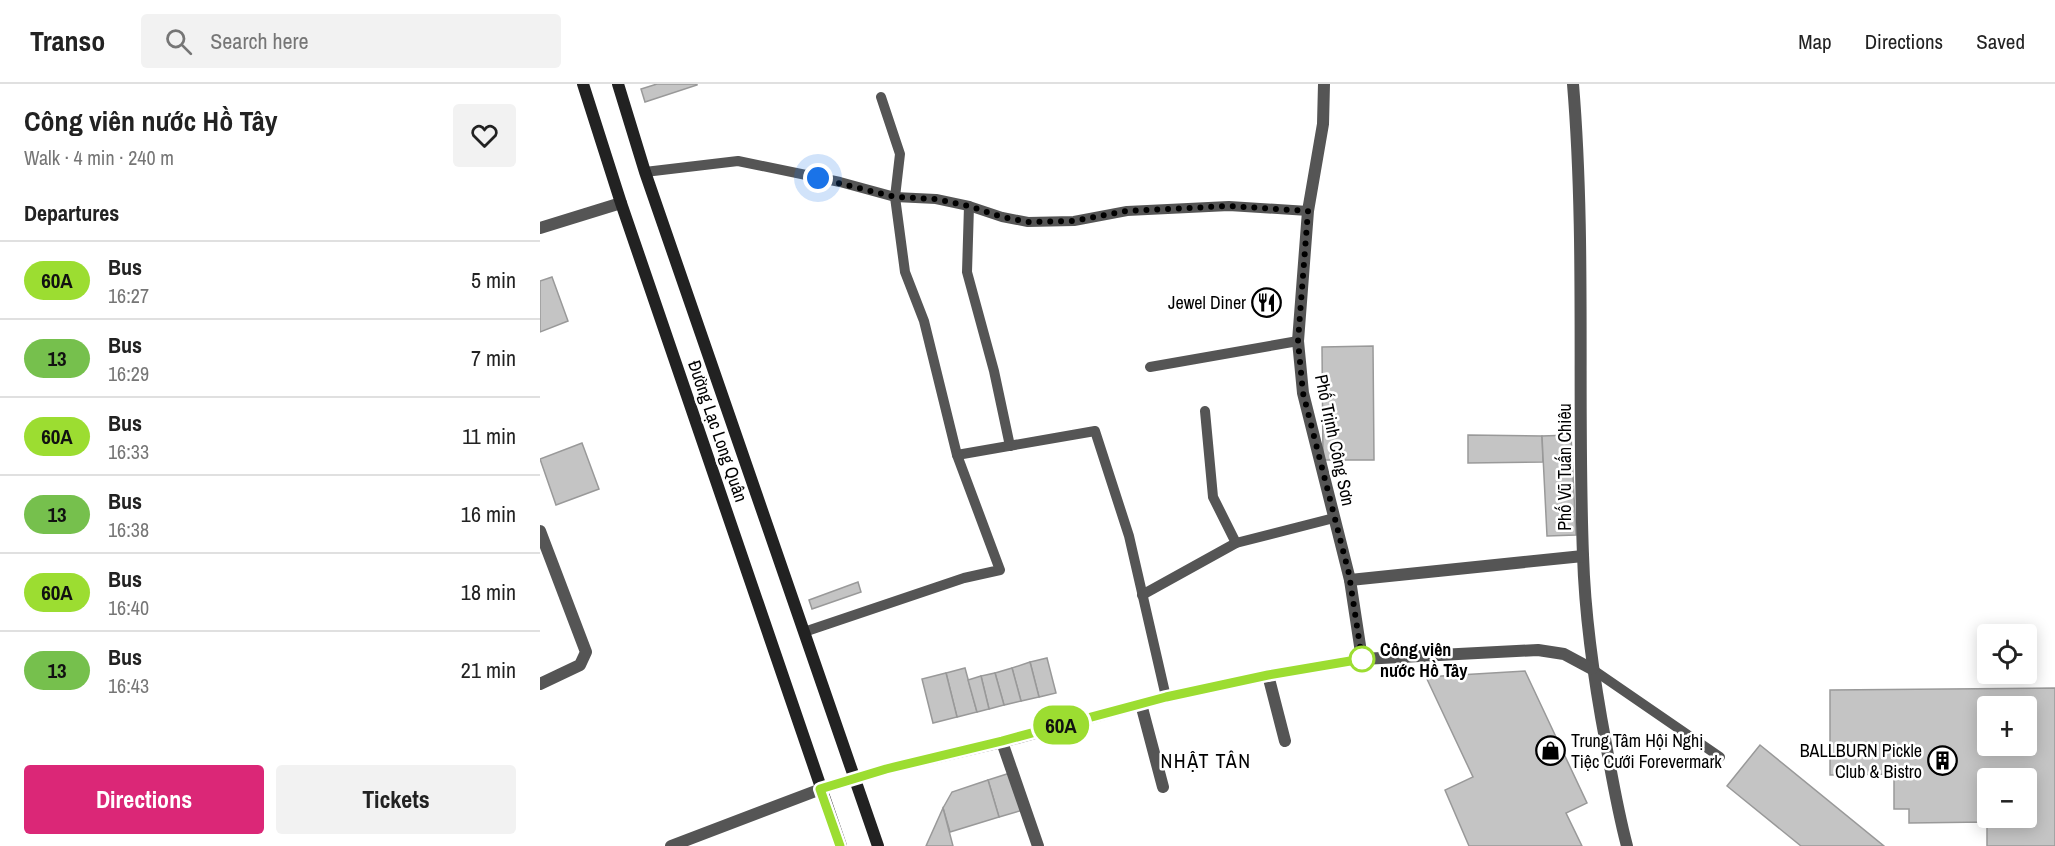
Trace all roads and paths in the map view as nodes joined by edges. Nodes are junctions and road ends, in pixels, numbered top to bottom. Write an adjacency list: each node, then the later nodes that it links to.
1 (583, 84): 8 (main road, Đường Lạc Long Quân)
2 (1324, 84): 10 (street, Phố Trịnh Công Sơn)
3 (1573, 84): 20 (street, Phố Vũ Tuấn Chiêu)
4 (621, 85): 6 (main road, Đường Lạc Long Quân)
5 (880, 97): 7 (lane)
6 (645, 172): 7 (lane); 23 (main road, Đường Lạc Long Quân)
7 (895, 197): 9 (lane); 16 (lane)
8 (621, 203): 11 (street); 35 (main road, Đường Lạc Long Quân)
9 (969, 206): 10 (lane); 15 (lane)
10 (1308, 211): 12 (street, Phố Trịnh Công Sơn)
11 (540, 228)
12 (1298, 341): 13 (lane); 17 (street, Phố Trịnh Công Sơn)
13 (1150, 367)
14 (1205, 411): 19 (lane)
15 (1010, 446): 16 (lane); 22 (lane)
16 (957, 455): 23 (lane)
17 (1334, 518): 19 (lane); 21 (street, Phố Trịnh Công Sơn)
18 (540, 531): 27 (street)
19 (1236, 543): 22 (lane)
20 (1583, 556): 21 (street); 25 (street, Phố Vũ Tuấn Chiêu)
21 (1350, 580): 24 (street, Phố Trịnh Công Sơn)
22 (1142, 594): 28 (lane)
23 (804, 632): 33 (main road, Đường Lạc Long Quân)
24 (1362, 659): 25 (street); 26 (street)
25 (1592, 669): 32 (lane); 40 (street, Phố Vũ Tuấn Chiêu)
26 (1268, 675): 28 (street); 31 (street)
27 (540, 684)
28 (1166, 697): 29 (street)
29 (1141, 704): 30 (street); 34 (street)
30 (1002, 741): 33 (street); 39 (street)
31 (1286, 741)
32 (1720, 757)
33 (856, 778): 35 (street); 38 (main road, Đường Lạc Long Quân)
34 (1163, 787)
35 (820, 789): 36 (street); 37 (main road, Đường Lạc Long Quân)
36 (671, 846)
37 (840, 846)
38 (878, 846)
39 (1038, 846)
40 (1627, 846)

